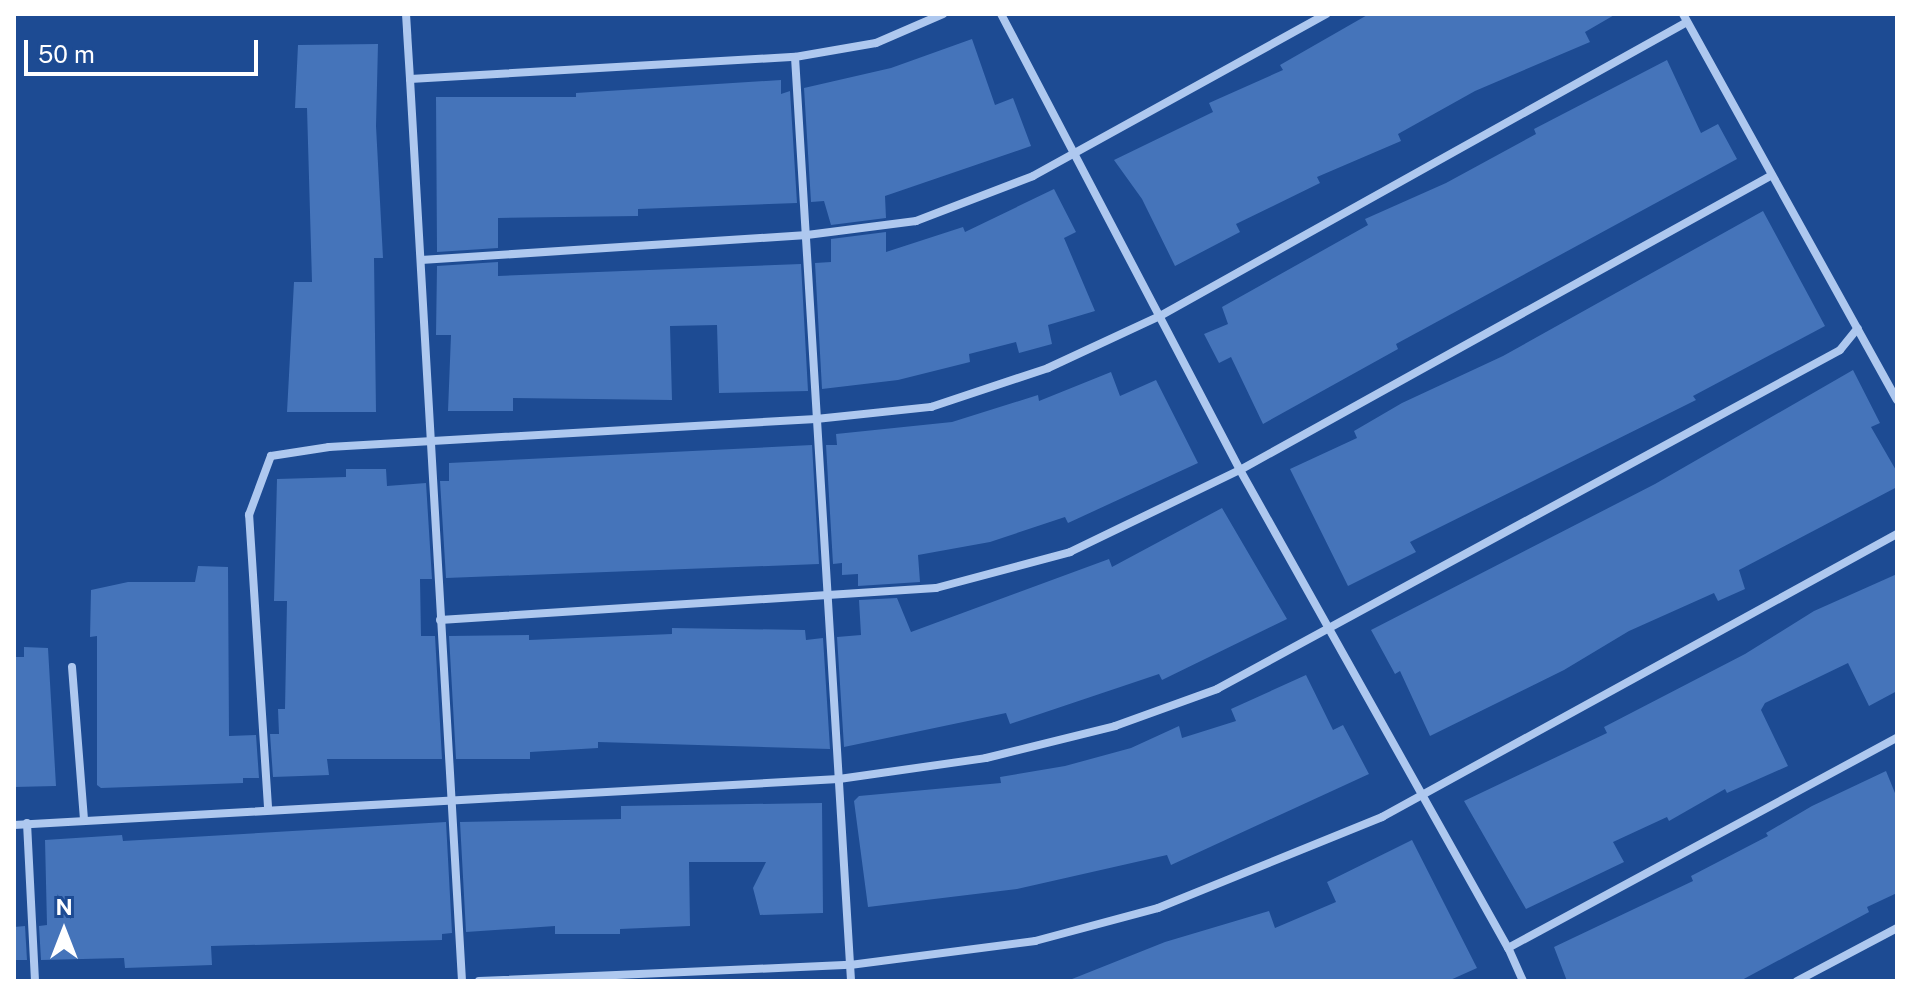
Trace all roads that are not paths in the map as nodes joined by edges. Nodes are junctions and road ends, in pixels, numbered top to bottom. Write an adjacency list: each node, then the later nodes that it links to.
1 (406, 14): 7 (street)
2 (943, 14): 6 (street)
3 (1001, 14): 8 (street)
4 (1326, 14): 8 (street)
5 (1685, 18): 9 (street); 12 (street)
6 (795, 57): 7 (street); 10 (street)
7 (410, 79): 11 (street)
8 (1076, 152): 10 (street); 12 (street)
9 (1772, 175): 13 (street); 17 (street)
10 (807, 235): 11 (street); 15 (street)
11 (421, 260): 16 (street)
12 (1160, 316): 15 (street); 17 (street)
13 (1858, 328): 14 (street); 21 (street)
14 (1897, 400)
15 (816, 419): 16 (street); 19 (street)
16 (428, 442): 20 (street); 27 (street)
17 (1240, 470): 19 (street); 21 (street)
18 (1897, 534): 25 (street)
19 (829, 598): 20 (street); 24 (street)
20 (440, 620): 26 (street)
21 (1332, 627): 24 (street); 25 (street)
22 (72, 667): 28 (street)
23 (1897, 738): 32 (street)
24 (839, 779): 26 (street); 33 (street)
25 (1423, 792): 32 (street); 33 (street)
26 (452, 797): 27 (street); 36 (street)
27 (268, 807): 28 (street)
28 (84, 820): 29 (street)
29 (27, 823): 30 (street); 35 (street)
30 (14, 825)
31 (1897, 928): 41 (street)
32 (1508, 948): 34 (street)
33 (850, 965): 37 (street); 38 (street)
34 (1518, 972): 39 (street); 40 (street)
35 (35, 981)
36 (462, 981)
37 (479, 981)
38 (851, 981)
39 (1513, 981)
40 (1523, 981)
41 (1797, 981)

